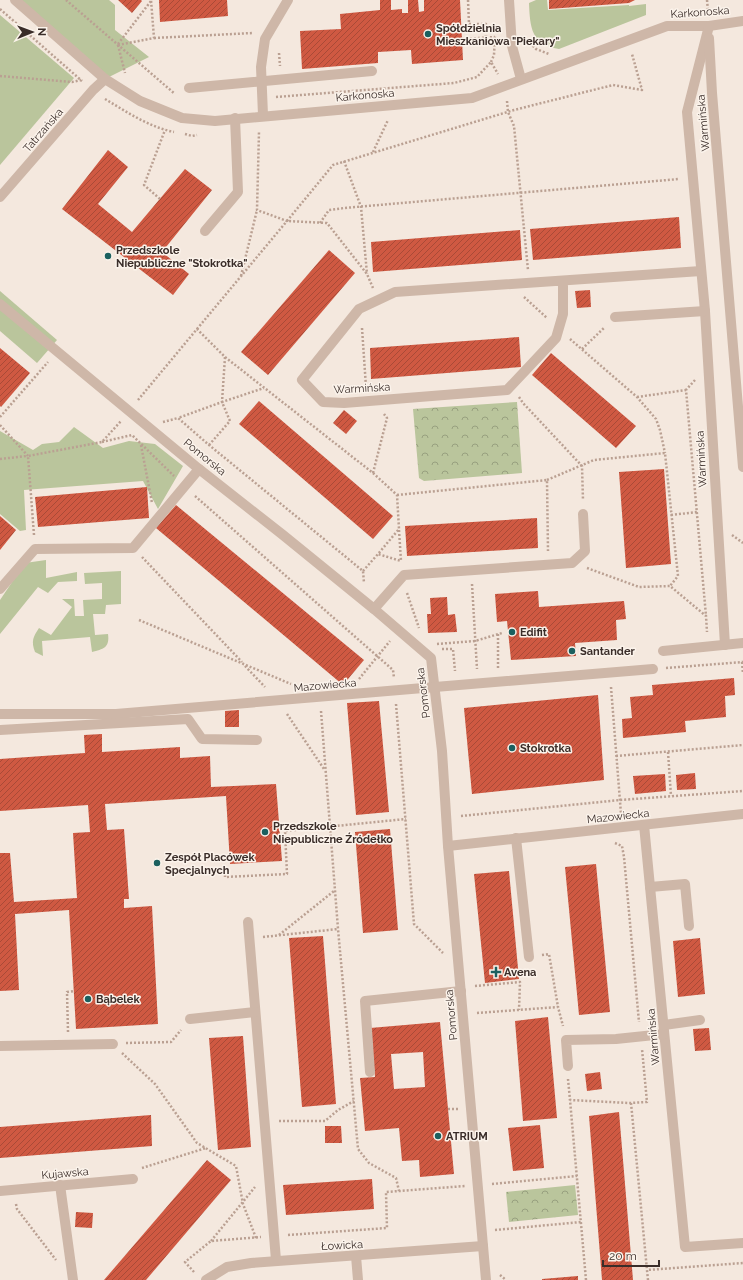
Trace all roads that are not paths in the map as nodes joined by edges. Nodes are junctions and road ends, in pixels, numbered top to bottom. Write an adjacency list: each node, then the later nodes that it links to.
1 (15, 0): 7 (street, Karkonoska)
2 (288, 0): 9 (street)
3 (509, 0): 8 (street)
4 (743, 21): 5 (street, Karkonoska)
5 (709, 26): 8 (street, Karkonoska); 15 (street, Warmińska); 20 (street, Warmińska)
6 (372, 71): 9 (street)
7 (105, 79): 12 (street, Karkonoska); 13 (street, Tatrzańska)
8 (521, 79): 11 (street, Karkonoska)
9 (262, 82): 10 (street); 11 (street)
10 (189, 88)
11 (263, 115): 12 (street, Karkonoska)
12 (235, 118): 14 (street)
13 (0, 197)
14 (205, 231)
15 (702, 271): 16 (street, Warmińska); 18 (street, Warmińska)
16 (563, 281): 16 (street, Warmińska)
17 (0, 304): 21 (street, Pomorska)
18 (705, 311): 19 (street); 26 (street, Warmińska)
19 (615, 317)
20 (743, 467)
21 (199, 469): 23 (street); 24 (street, Pomorska)
22 (583, 514): 24 (street)
23 (0, 589)
24 (374, 609): 29 (street, Pomorska)
25 (743, 644): 26 (street)
26 (725, 645): 27 (street)
27 (663, 651)
28 (653, 669): 29 (street, Mazowiecka)
29 (435, 687): 30 (street, Mazowiecka); 36 (street, Pomorska)
30 (0, 714)
31 (0, 730): 32 (street)
32 (257, 740)
33 (743, 814): 34 (street, Mazowiecka)
34 (644, 825): 35 (street, Mazowiecka); 37 (street, Warmińska)
35 (516, 838): 36 (street, Mazowiecka); 40 (street)
36 (448, 846): 41 (street, Pomorska)
37 (650, 887): 39 (street); 45 (street, Warmińska)
38 (248, 922): 42 (street)
39 (689, 926)
40 (529, 957)
41 (461, 991): 49 (street); 54 (street, Pomorska)
42 (255, 1012): 43 (street); 56 (street)
43 (190, 1019)
44 (700, 1020): 45 (street)
45 (664, 1029): 48 (street); 53 (street, Warmińska)
46 (113, 1044): 47 (street)
47 (0, 1046)
48 (568, 1066)
49 (370, 1072)
50 (133, 1179): 51 (street, Kujawska)
51 (60, 1185): 52 (street, Kujawska); 58 (street)
52 (0, 1191)
53 (743, 1243)
54 (483, 1246): 55 (street, Łowicka); 60 (street, Pomorska)
55 (356, 1256): 56 (street, Łowicka); 59 (street)
56 (276, 1260): 57 (street, Łowicka)
57 (202, 1278)
58 (74, 1280)
59 (358, 1280)
60 (486, 1280)

